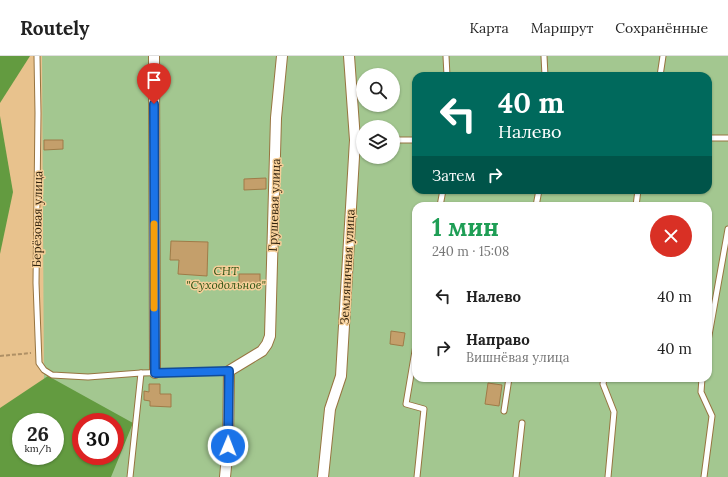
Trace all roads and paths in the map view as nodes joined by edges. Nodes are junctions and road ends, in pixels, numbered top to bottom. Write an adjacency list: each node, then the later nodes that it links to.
1 (37, 56): 19 (lane, Берёзовая улица)
2 (154, 56): 24 (street)
3 (282, 56): 22 (street, Грушевая улица)
4 (349, 56): 11 (street, Земляничная улица)
5 (446, 56): 8 (lane)
6 (544, 56): 9 (lane)
7 (663, 56): 10 (lane)
8 (447, 72)
9 (545, 72)
10 (661, 72)
11 (357, 120)
12 (712, 138): 13 (lane)
13 (728, 138)
14 (400, 140): 15 (lane)
15 (412, 140)
16 (357, 164): 32 (street, Земляничная улица)
17 (728, 229): 18 (lane)
18 (712, 319)
19 (38, 352): 20 (path); 23 (lane, Берёзовая улица)
20 (0, 356)
21 (412, 369): 33 (lane)
22 (229, 371): 24 (lane); 31 (street)
23 (141, 373): 24 (lane); 30 (lane)
24 (155, 373)
25 (508, 382): 28 (lane)
26 (603, 382): 35 (lane)
27 (702, 382): 36 (lane)
28 (504, 411)
29 (522, 422): 34 (lane)
30 (130, 477)
31 (225, 477)
32 (322, 477)
33 (417, 477)
34 (516, 477)
35 (608, 477)
36 (704, 477)

